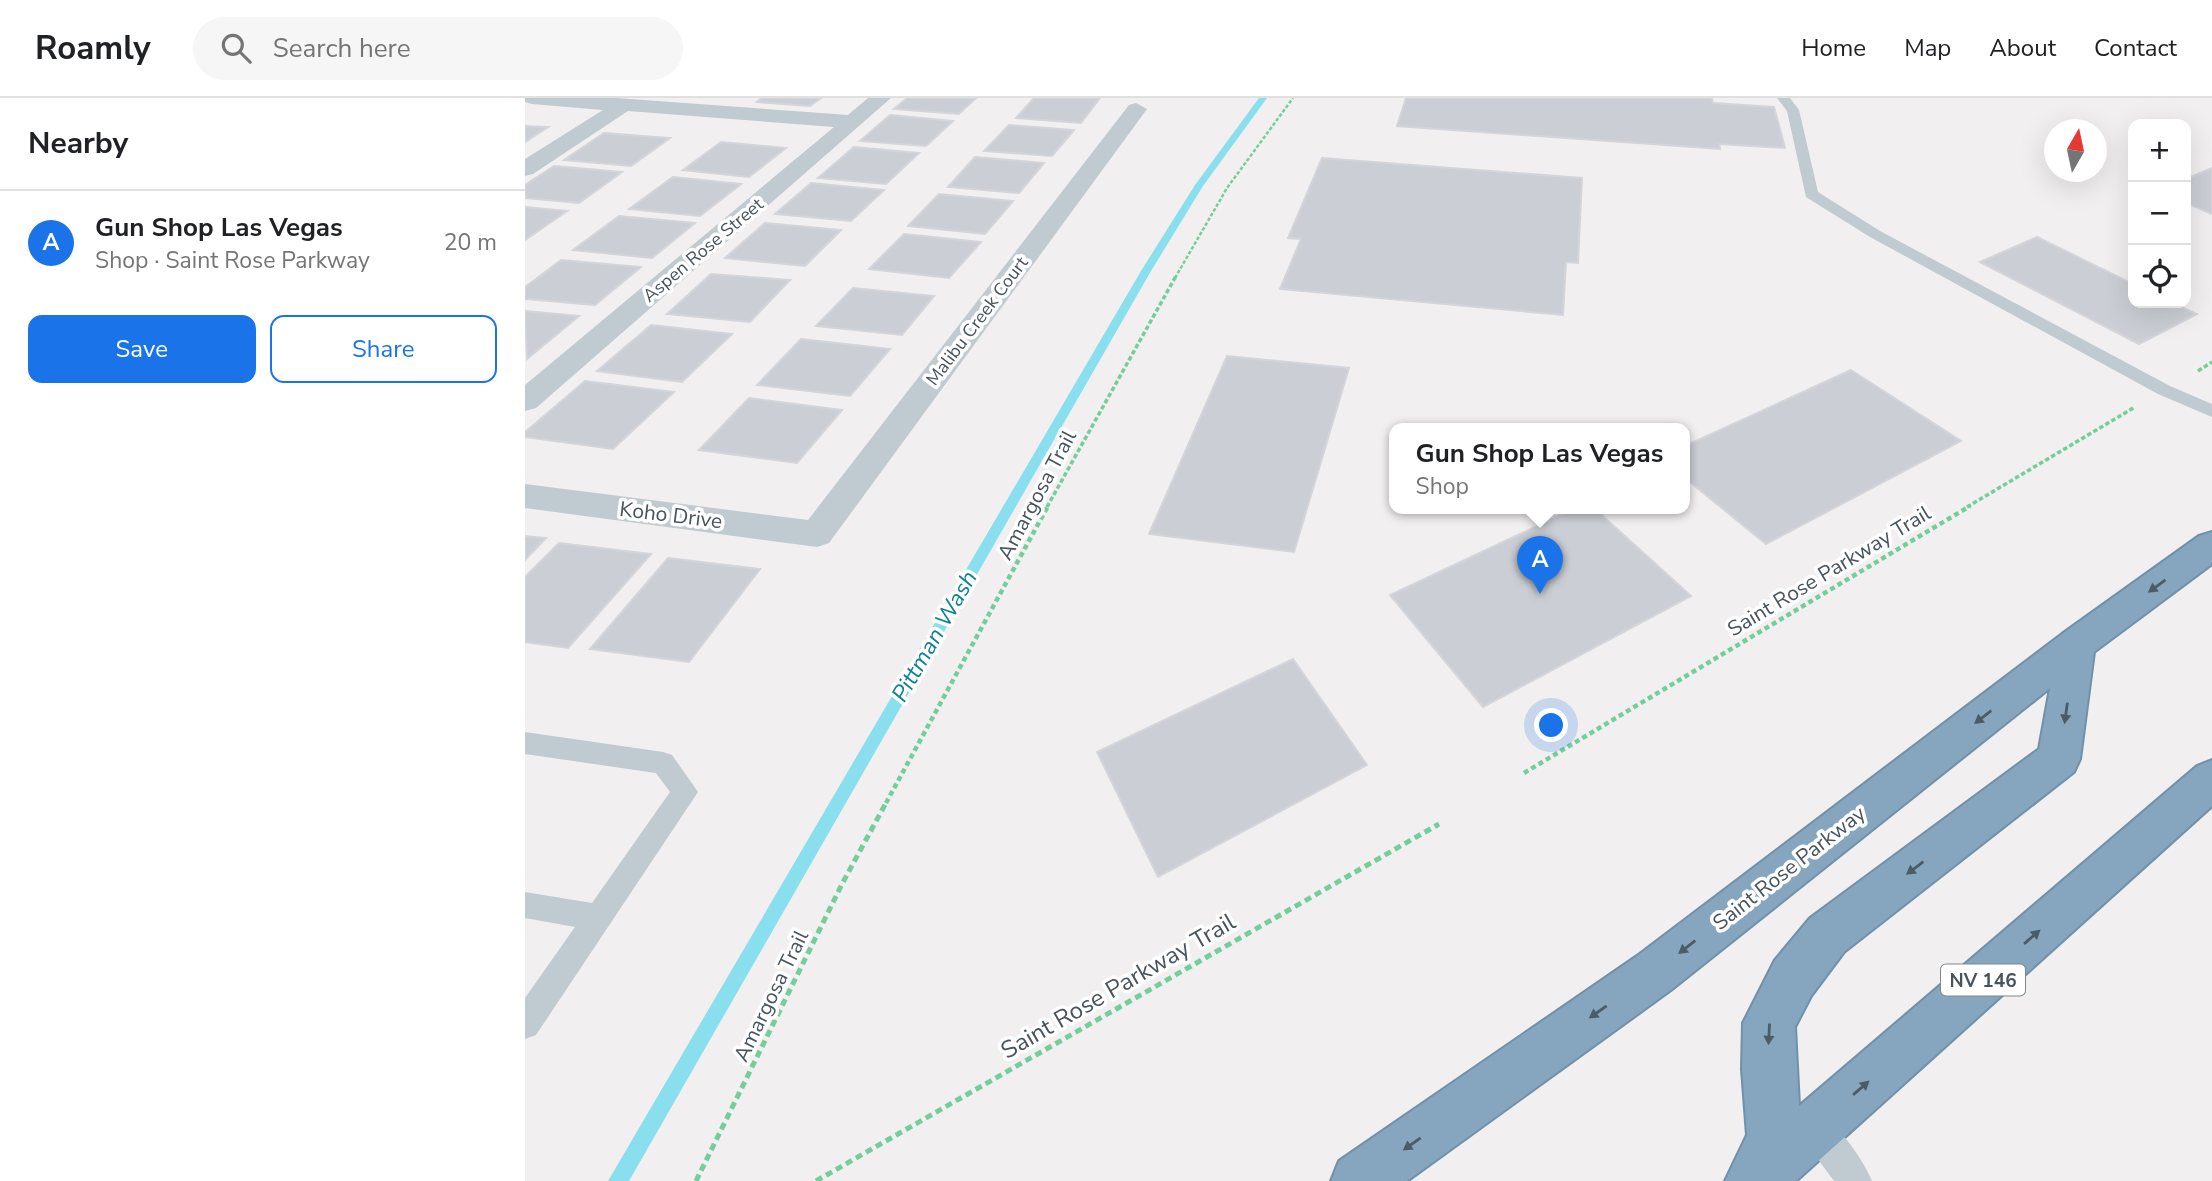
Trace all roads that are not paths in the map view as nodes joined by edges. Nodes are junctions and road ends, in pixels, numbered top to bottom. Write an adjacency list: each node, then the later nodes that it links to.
1 (533, 98): 4 (street)
2 (881, 98): 6 (street, Aspen Rose Street)
3 (1783, 98): 9 (lane)
4 (624, 105): 6 (street); 7 (street)
5 (1136, 109): 11 (street, Malibu Creek Court)
6 (853, 122): 8 (street, Aspen Rose Street)
7 (525, 169)
8 (525, 401)
9 (2212, 411)
10 (525, 496): 11 (street, Koho Drive)
11 (817, 534)
12 (2212, 545): 13 (highway, Saint Rose Parkway, one-way to 13)
13 (2075, 645): 20 (highway, Saint Rose Parkway, one-way to 20); 21 (highway, one-way to 21)
14 (525, 743): 17 (lane)
15 (2212, 779): 19 (highway, NV 146, one-way to 15)
16 (525, 905): 17 (lane)
17 (599, 918): 18 (lane)
18 (525, 1024)
19 (1814, 1128): 21 (highway, NV 146); 22 (lane)
20 (1359, 1181)
21 (1754, 1181)
22 (1855, 1181)

